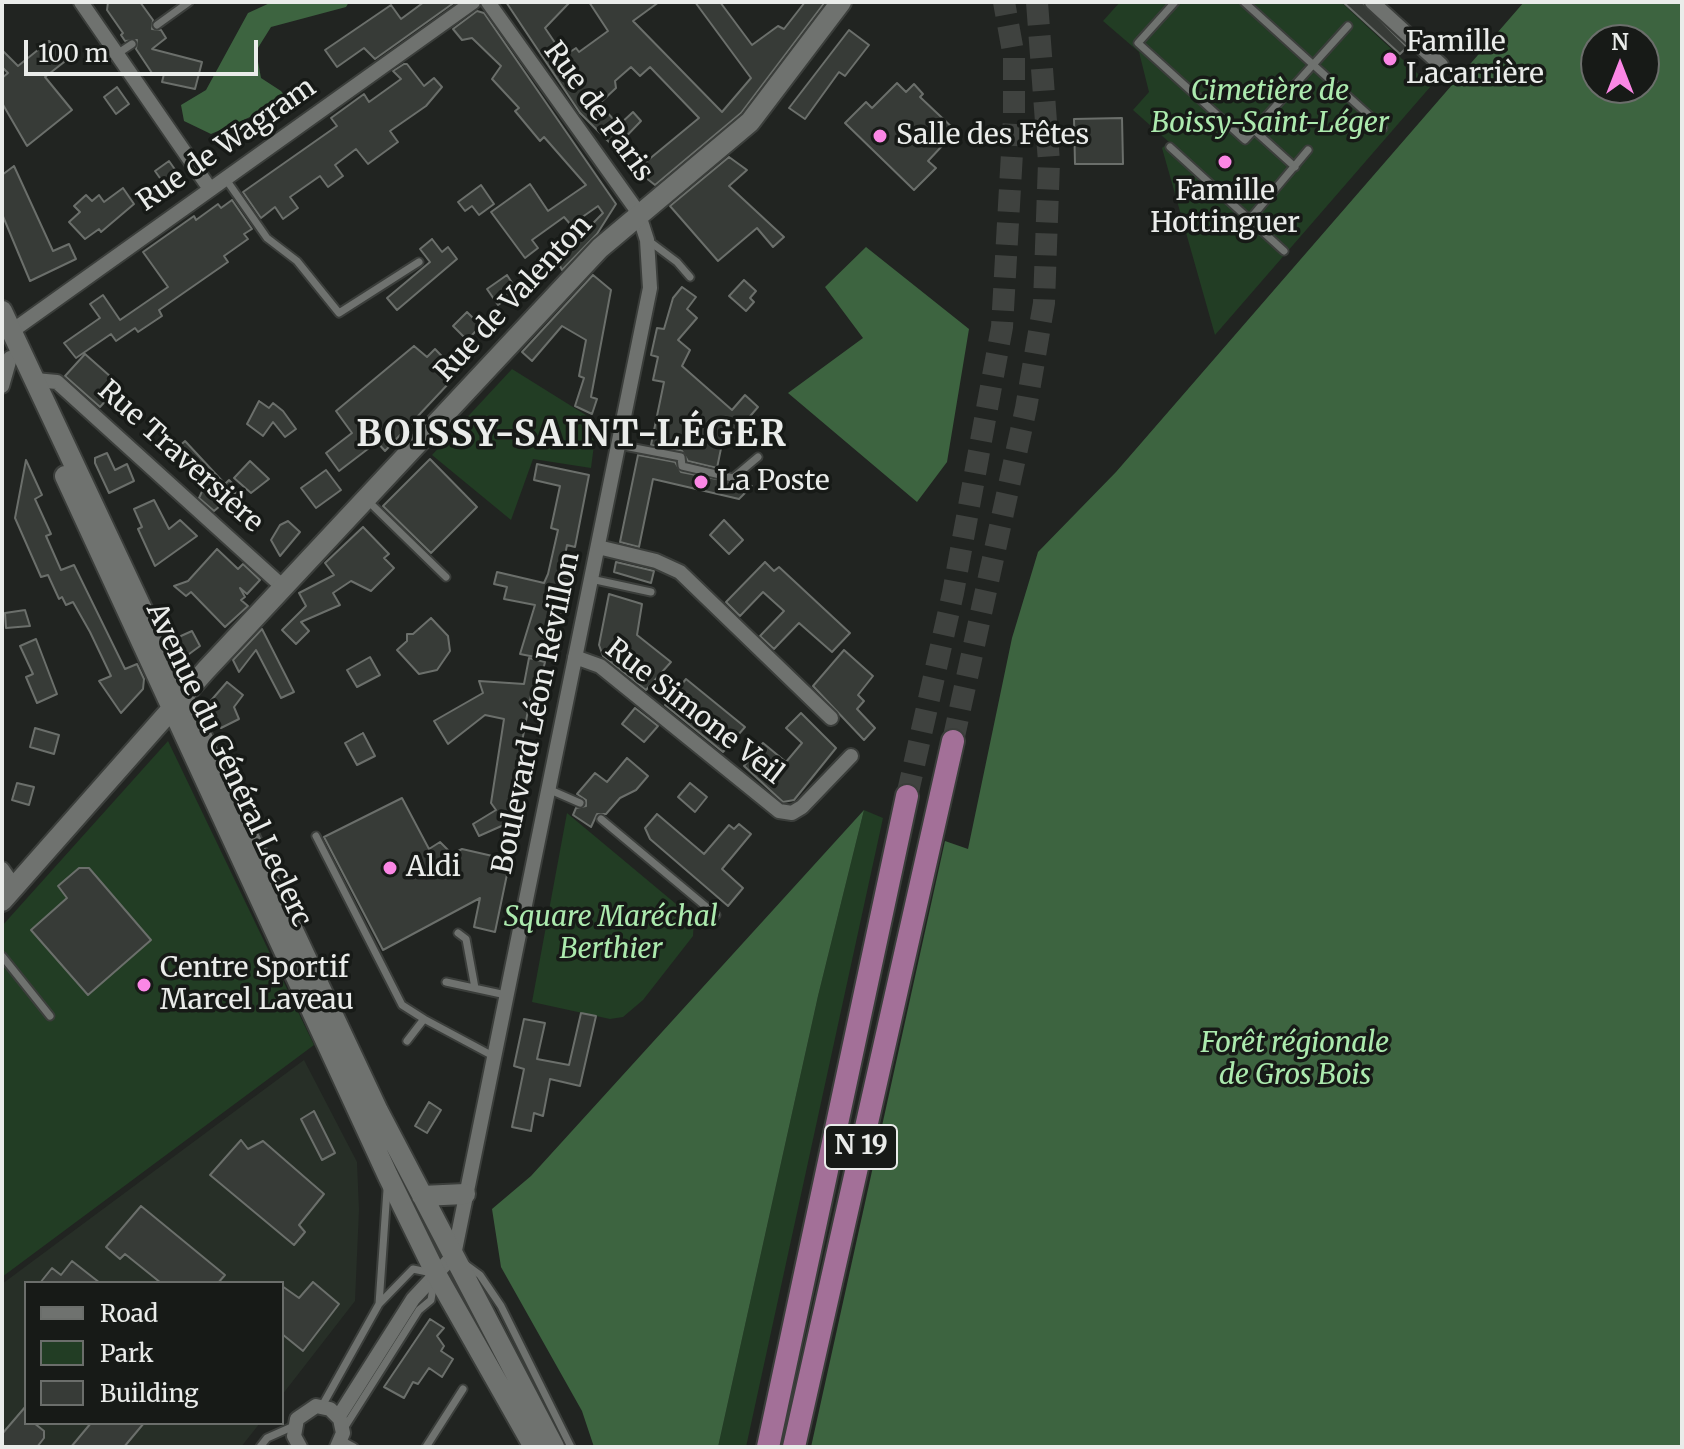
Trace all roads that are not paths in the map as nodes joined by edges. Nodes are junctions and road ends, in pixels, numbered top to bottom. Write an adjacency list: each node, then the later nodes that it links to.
1 (81, 2): 12 (street)
2 (189, 2): 9 (lane)
3 (473, 2): 20 (street, Rue de Wagram)
4 (488, 2): 22 (street, Rue de Paris)
5 (841, 2): 22 (main road, Rue de Valenton)
6 (1175, 2): 16 (lane)
7 (1244, 2): 13 (lane)
8 (1372, 2): 14 (street)
9 (157, 25)
10 (1348, 26): 13 (lane)
11 (132, 44): 12 (lane)
12 (117, 54): 21 (street)
13 (1313, 65): 15 (lane); 16 (lane)
14 (1441, 65)
15 (1383, 128)
16 (1254, 130): 19 (lane)
17 (1170, 147): 23 (lane)
18 (1308, 150): 19 (lane)
19 (1295, 167): 23 (lane)
20 (225, 178): 21 (street, Rue de Wagram); 26 (lane)
21 (210, 189): 29 (street, Rue de Wagram)
22 (638, 212): 24 (street, Rue de Paris); 34 (main road, Rue de Valenton)
23 (1250, 219): 25 (lane)
24 (647, 240): 27 (lane); 32 (street, Boulevard Léon Révillon)
25 (1284, 251)
26 (419, 262)
27 (690, 277)
28 (2, 311): 29 (main road, Avenue du Général Leclerc)
29 (8, 344): 30 (main road, Avenue du Général Leclerc); 31 (street); 41 (main road, Avenue du Général Leclerc)
30 (35, 380): 38 (street, Rue Traversière); 41 (main road, Avenue du Général Leclerc)
31 (2, 386)
32 (619, 445): 33 (lane); 35 (street, Boulevard Léon Révillon)
33 (758, 457)
34 (365, 498): 36 (lane); 38 (main road, Rue de Valenton)
35 (598, 547): 37 (street, Boulevard Léon Révillon); 42 (street)
36 (446, 577)
37 (591, 579): 39 (lane); 40 (street, Boulevard Léon Révillon)
38 (283, 587): 41 (main road, Rue de Valenton)
39 (651, 592)
40 (575, 657): 44 (street, Rue Simone Veil); 45 (street, Boulevard Léon Révillon)
41 (177, 702): 51 (main road, Rue de Valenton); 62 (main road, Avenue du Général Leclerc); 64 (main road, Avenue du Général Leclerc)
42 (831, 718)
43 (953, 741): 81 (highway, N 19)
44 (851, 756)
45 (548, 789): 47 (lane); 57 (street, Boulevard Léon Révillon)
46 (907, 796): 80 (highway, N 19)
47 (580, 803)
48 (601, 819): 52 (lane)
49 (316, 836): 59 (lane)
50 (2, 869): 51 (street)
51 (8, 893)
52 (716, 915)
53 (458, 933): 56 (lane)
54 (2, 956): 58 (lane)
55 (446, 982): 56 (lane)
56 (475, 988): 57 (lane)
57 (506, 995): 61 (street, Boulevard Léon Révillon)
58 (50, 1016)
59 (424, 1019): 60 (lane); 61 (lane)
60 (407, 1041)
61 (493, 1056): 63 (street, Boulevard Léon Révillon)
62 (388, 1176): 66 (main road, Avenue du Général Leclerc); 69 (lane)
63 (465, 1194): 64 (main road); 65 (street, Boulevard Léon Révillon)
64 (422, 1196): 65 (main road, Avenue du Général Leclerc)
65 (454, 1255): 66 (street); 78 (main road); 79 (lane, Avenue du Général Leclerc)
66 (436, 1274): 67 (lane); 68 (main road, Avenue du Général Leclerc); 69 (lane); 73 (street)
67 (431, 1300): 68 (lane); 73 (lane)
68 (452, 1303): 77 (main road, Avenue du Général Leclerc)
69 (379, 1304): 71 (lane)
70 (463, 1389): 76 (lane)
71 (322, 1406): 72 (street); 73 (street)
72 (294, 1426): 74 (lane); 75 (street)
73 (343, 1436)
74 (260, 1447)
75 (300, 1447)
76 (426, 1447)
77 (534, 1447)
78 (554, 1447)
79 (571, 1447)
80 (768, 1447)
81 (794, 1447)

